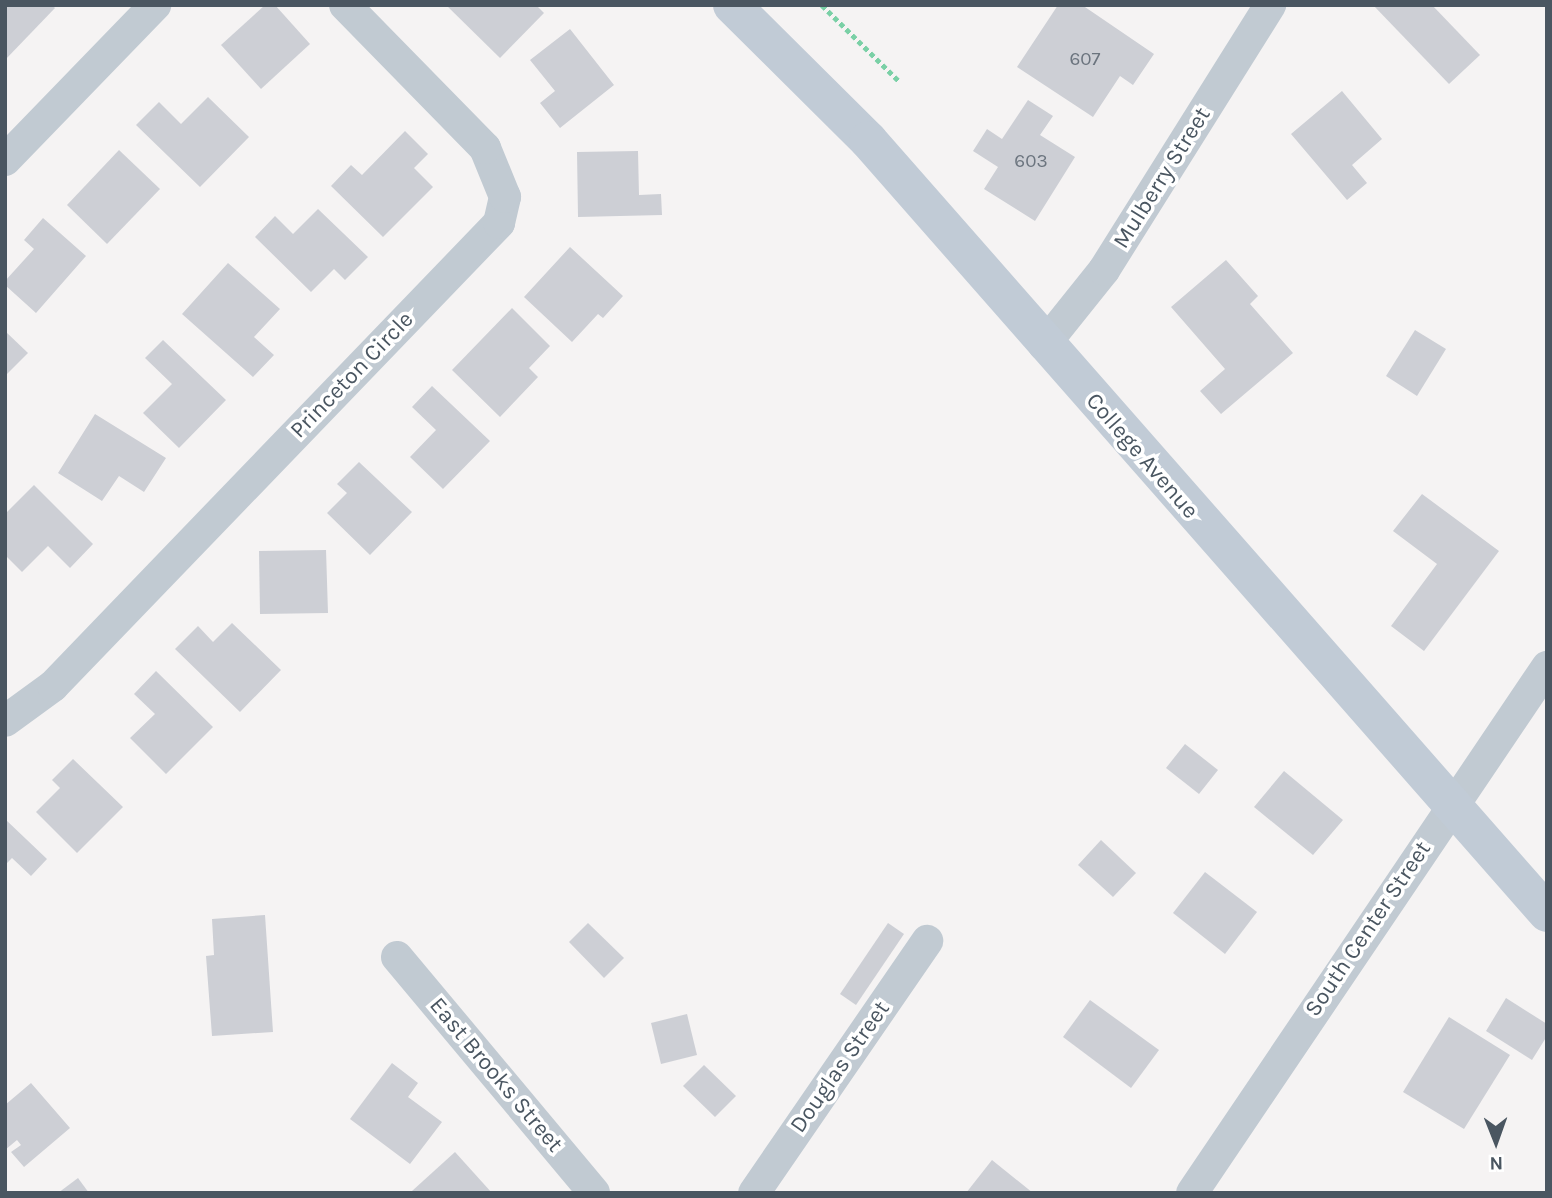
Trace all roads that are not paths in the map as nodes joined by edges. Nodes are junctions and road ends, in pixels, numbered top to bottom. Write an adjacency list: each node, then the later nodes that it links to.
1 (155, 5): 5 (street)
2 (345, 5): 8 (street, Princeton Circle)
3 (732, 5): 6 (main road, College Avenue)
4 (1270, 5): 6 (street, Mulberry Street)
5 (5, 160)
6 (1044, 345): 9 (main road, College Avenue)
7 (1547, 667): 9 (street, South Center Street)
8 (5, 721)
9 (1451, 805): 10 (main road, College Avenue); 15 (street, South Center Street)
10 (1547, 913)
11 (927, 942): 14 (street, Douglas Street)
12 (397, 957): 13 (street, East Brooks Street)
13 (594, 1193)
14 (754, 1193)
15 (1192, 1193)

